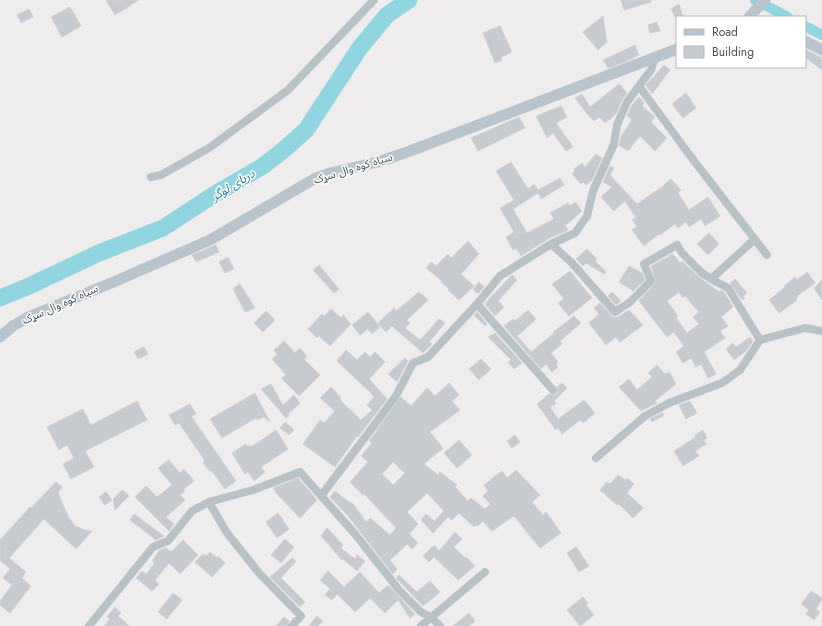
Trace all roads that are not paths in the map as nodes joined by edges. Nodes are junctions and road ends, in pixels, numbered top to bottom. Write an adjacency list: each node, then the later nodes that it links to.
1 (374, 0): 7 (street)
2 (806, 41): 4 (street)
3 (676, 49): 5 (street, سیاه کوه وال سړک)
4 (822, 50)
5 (655, 57): 6 (street); 14 (street, سیاه کوه وال سړک)
6 (639, 86): 8 (street); 9 (street)
7 (151, 177)
8 (754, 239): 10 (street); 11 (street)
9 (551, 244): 11 (street); 12 (street)
10 (767, 255)
11 (711, 279): 15 (street)
12 (477, 304): 16 (street); 18 (street)
13 (822, 331): 15 (street)
14 (0, 337)
15 (760, 340): 17 (street)
16 (553, 390)
17 (596, 458)
18 (321, 496): 19 (street); 21 (street)
19 (210, 502): 22 (street); 23 (street)
20 (485, 572): 21 (street)
21 (431, 617): 24 (street); 25 (street)
22 (89, 626)
23 (292, 626)
24 (421, 626)
25 (440, 626)

